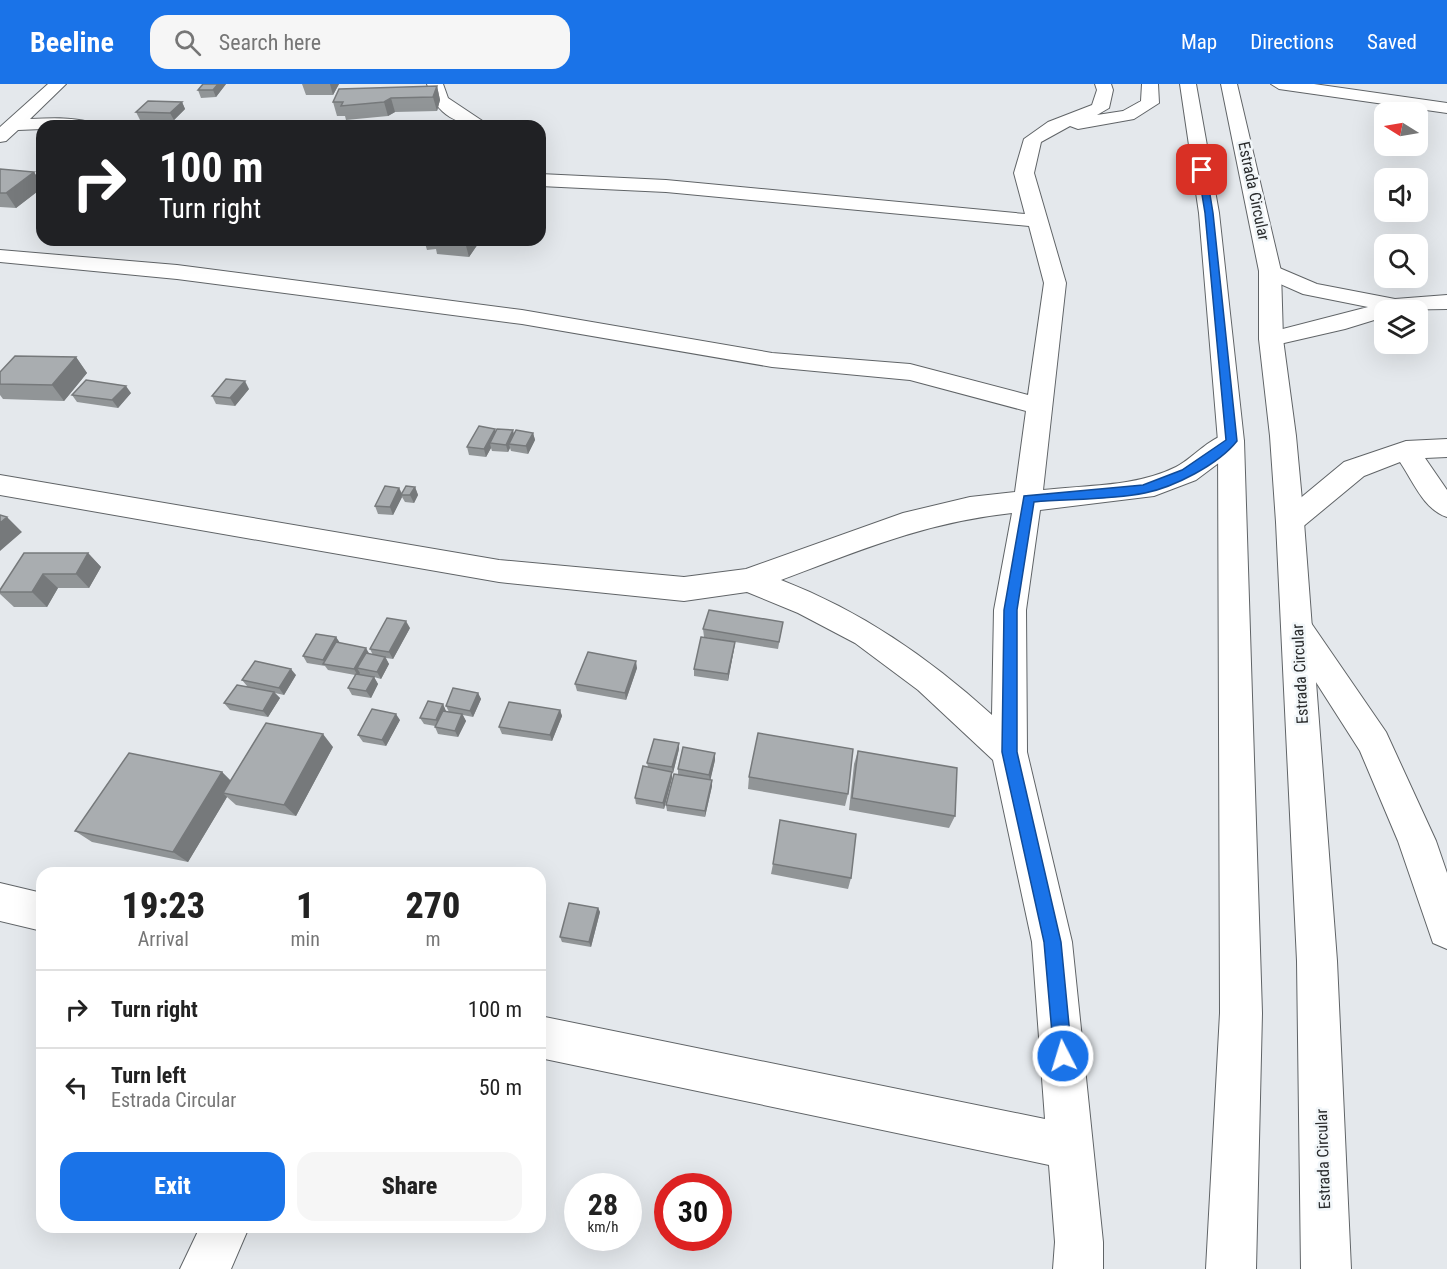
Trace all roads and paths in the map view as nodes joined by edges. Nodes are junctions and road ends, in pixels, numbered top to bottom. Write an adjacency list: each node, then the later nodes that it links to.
1 (58, 84): 12 (street)
2 (435, 84): 9 (street)
3 (1150, 84): 11 (street)
4 (1188, 84): 23 (street)
5 (1229, 84): 16 (street, Estrada Circular)
6 (1279, 84): 8 (street)
7 (1110, 86): 11 (street)
8 (1447, 108)
9 (469, 120)
10 (36, 126): 12 (street)
11 (1054, 126): 14 (street)
12 (6, 131)
13 (546, 180): 14 (street)
14 (1036, 221): 22 (street)
15 (0, 256): 22 (street)
16 (1270, 271): 17 (street); 21 (street, Estrada Circular)
17 (1374, 302)
18 (1447, 302): 19 (street)
19 (1428, 303)
20 (1374, 313): 21 (street)
21 (1271, 339): 29 (street, Estrada Circular)
22 (1040, 406): 27 (street)
23 (1231, 441): 27 (street); 41 (street)
24 (1447, 448): 25 (street)
25 (1406, 450): 28 (street); 29 (street)
26 (0, 484): 30 (street)
27 (1028, 499): 30 (street); 32 (street)
28 (1447, 507)
29 (1290, 522): 31 (street, Estrada Circular)
30 (748, 580): 32 (street)
31 (1298, 629): 35 (street); 42 (street, Estrada Circular)
32 (1009, 752): 37 (street)
33 (0, 902): 34 (street)
34 (36, 911)
35 (1447, 929)
36 (546, 1038): 37 (street)
37 (1071, 1147): 40 (street)
38 (222, 1233): 39 (street)
39 (205, 1269)
40 (1078, 1269)
41 (1231, 1269)
42 (1326, 1269)

